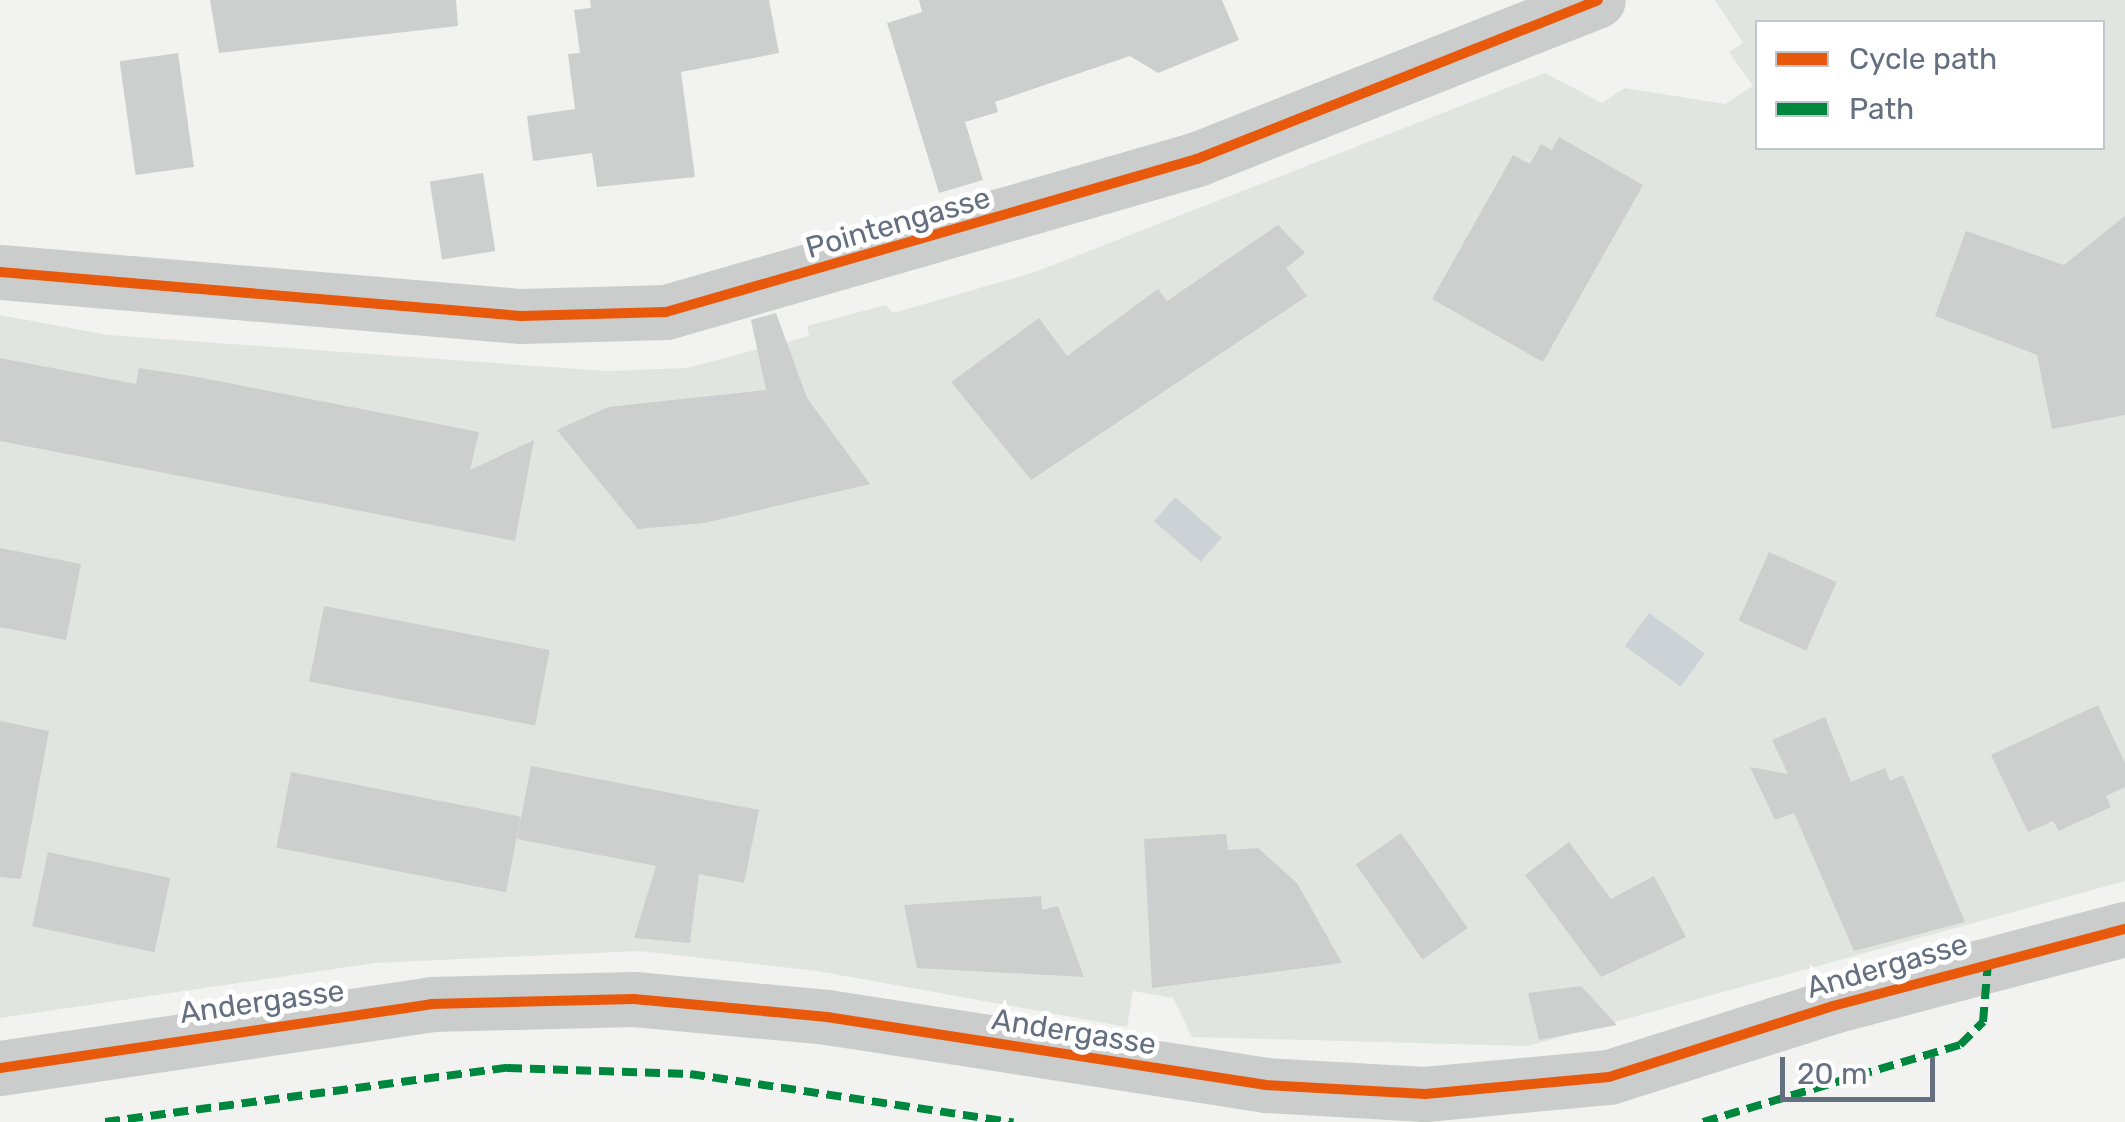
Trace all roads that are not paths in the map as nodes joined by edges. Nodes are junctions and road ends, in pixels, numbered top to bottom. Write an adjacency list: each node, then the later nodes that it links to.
1 (1598, 0): 2 (street, Pointengasse)
2 (0, 272)
3 (2125, 929): 4 (street, Andergasse)
4 (0, 1068)

